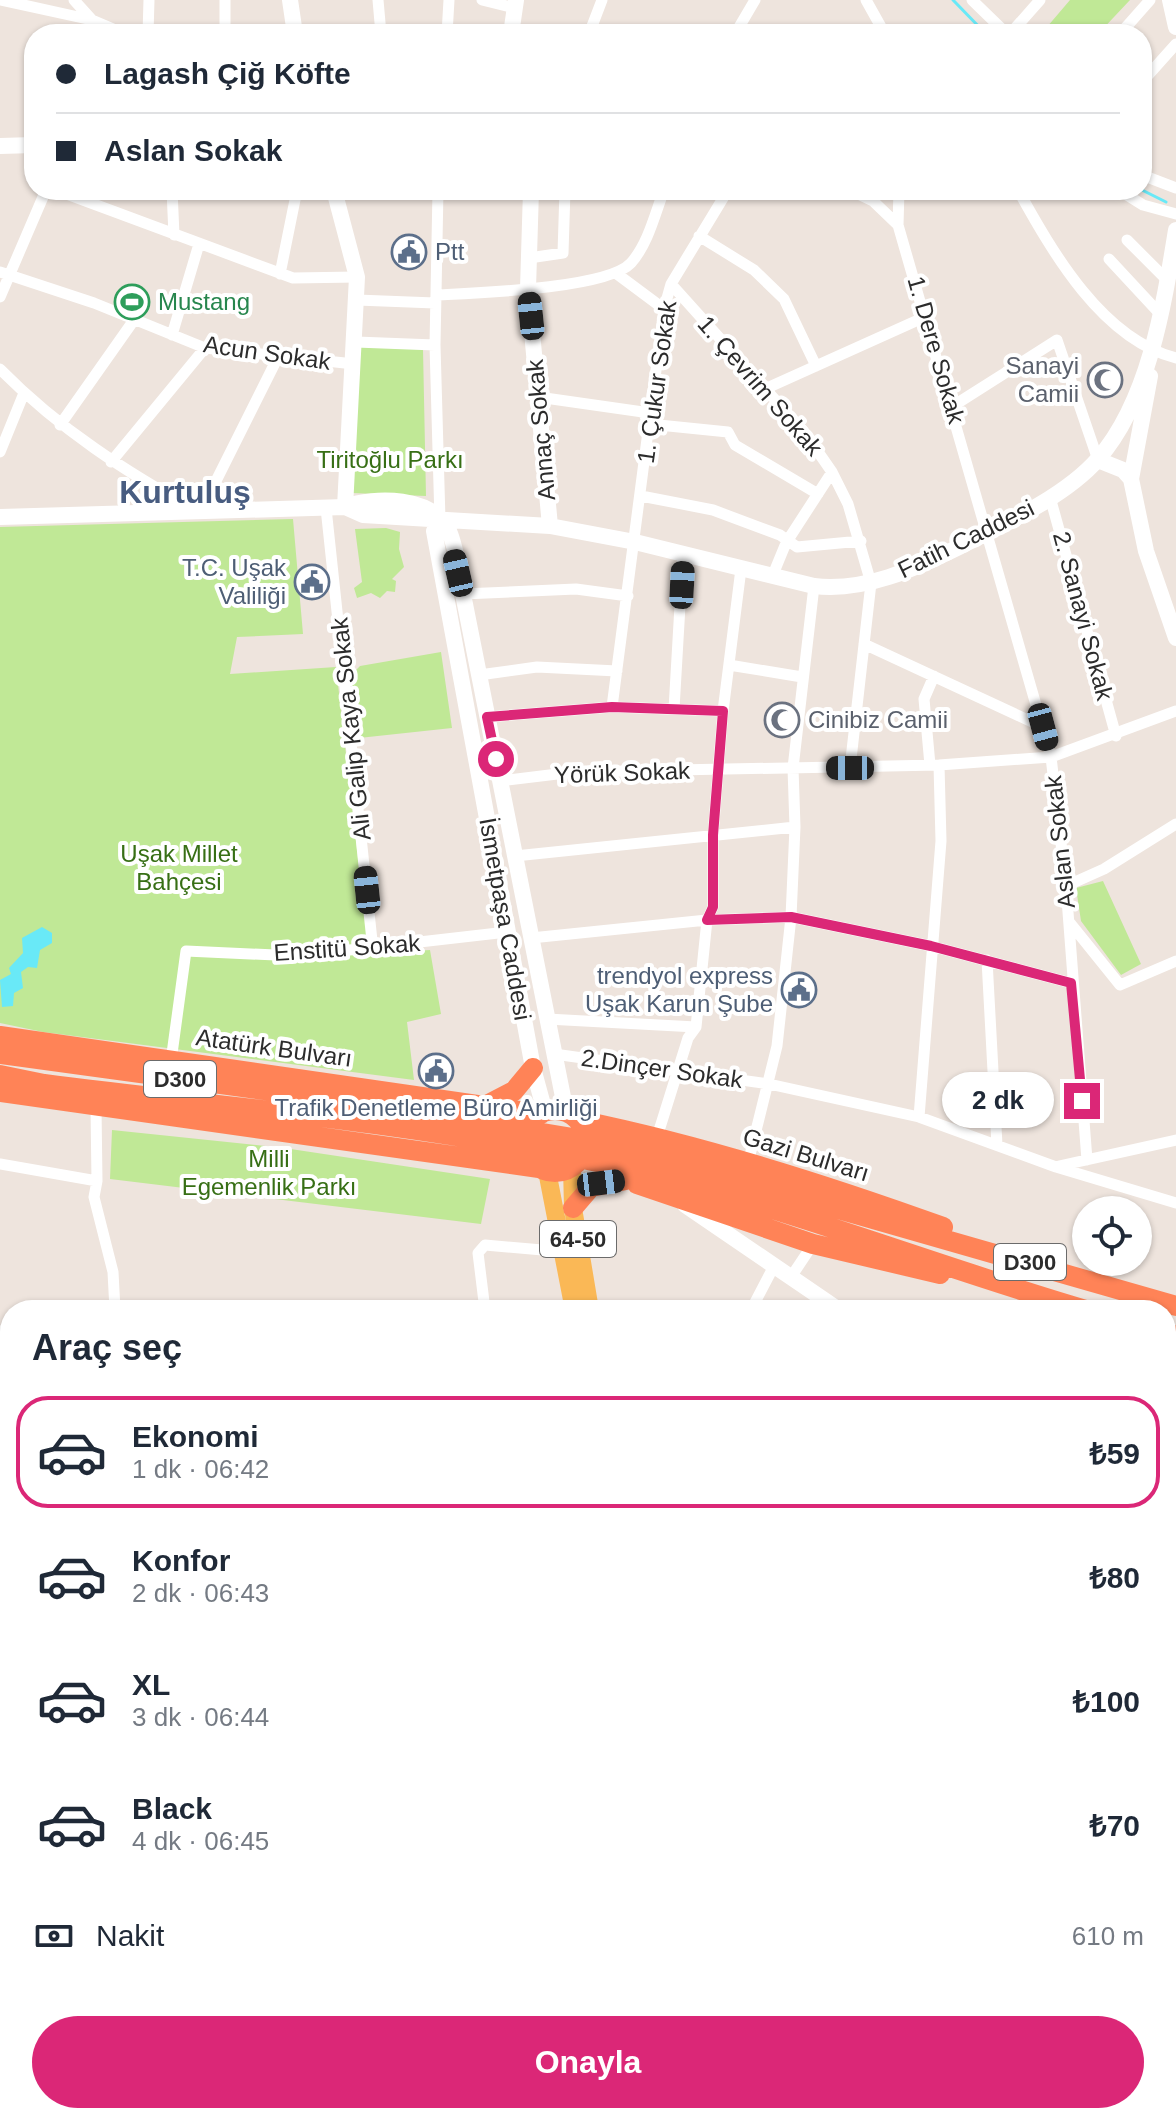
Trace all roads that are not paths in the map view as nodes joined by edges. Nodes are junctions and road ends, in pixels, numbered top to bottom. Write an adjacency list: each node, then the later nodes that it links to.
1 (1, 0): 17 (street)
2 (74, 0): 17 (street)
3 (149, 0): 20 (street)
4 (225, 0): 21 (street)
5 (290, 0): 22 (main road)
6 (378, 0): 23 (street)
7 (449, 0): 24 (street)
8 (482, 0): 16 (street)
9 (602, 0): 26 (street)
10 (755, 0): 27 (street)
11 (866, 0): 28 (street)
12 (972, 0): 29 (street)
13 (1040, 0): 30 (street)
14 (1150, 0): 31 (street)
15 (1170, 0): 32 (main road)
16 (516, 4): 25 (main road)
17 (92, 20): 18 (street); 19 (street)
18 (91, 24)
19 (101, 24)
20 (148, 24)
21 (225, 24)
22 (294, 24)
23 (380, 24)
24 (448, 24)
25 (513, 24)
26 (593, 24)
27 (741, 24)
28 (879, 24)
29 (997, 24)
30 (1017, 24)
31 (1129, 24)
32 (1176, 27)
33 (1176, 44): 34 (street)
34 (1152, 71)
35 (24, 145): 36 (main road)
36 (0, 146)
37 (1152, 179): 38 (street)
38 (1176, 188)
39 (41, 200): 62 (street)
40 (82, 200): 55 (street)
41 (172, 200): 55 (street)
42 (295, 200): 63 (street)
43 (337, 200): 65 (main road)
44 (438, 200): 70 (street)
45 (531, 200): 60 (main road, Annaç Sokak)
46 (565, 200): 60 (street)
47 (660, 200): 64 (street)
48 (722, 200): 56 (street, 1. Çukur Sokak)
49 (871, 200): 54 (street)
50 (899, 200): 54 (street)
51 (1024, 200): 80 (street)
52 (1135, 200): 53 (street)
53 (1176, 214)
54 (898, 225): 74 (street, 1. Dere Sokak)
55 (174, 235): 59 (street)
56 (699, 236): 67 (street, 1. Çukur Sokak); 84 (street)
57 (1127, 240): 66 (street)
58 (1175, 241): 66 (main road, Fatih Caddesi)
59 (199, 244): 63 (street); 76 (street)
60 (529, 258): 68 (main road, Annaç Sokak)
61 (1109, 259): 73 (street)
62 (6, 273): 69 (street); 75 (street, Acun Sokak)
63 (280, 274): 65 (street)
64 (617, 274): 68 (street); 72 (street)
65 (357, 277): 71 (main road)
66 (1171, 277): 73 (main road, Fatih Caddesi)
67 (671, 284): 72 (street, 1. Çukur Sokak); 86 (street, 1. Çevrim Sokak)
68 (528, 289): 70 (street); 88 (main road, Annaç Sokak)
69 (0, 297)
70 (436, 299): 71 (street); 78 (street)
71 (357, 300): 77 (main road)
72 (664, 309): 90 (street, 1. Çukur Sokak)
73 (1166, 310): 80 (main road, Fatih Caddesi)
74 (927, 316): 84 (street); 89 (street, 1. Dere Sokak)
75 (134, 320): 76 (street, Acun Sokak); 91 (street)
76 (172, 335): 79 (street, Acun Sokak)
77 (356, 342): 78 (street); 83 (main road)
78 (435, 345): 106 (street)
79 (205, 348): 81 (street, Acun Sokak); 94 (street)
80 (1154, 352): 82 (street); 93 (main road, Fatih Caddesi); 96 (main road)
81 (278, 357): 83 (street, Acun Sokak); 103 (street)
82 (1176, 358)
83 (354, 364): 101 (main road)
84 (816, 366): 86 (street)
85 (0, 369): 87 (street)
86 (767, 388): 95 (street, 1. Çevrim Sokak)
87 (24, 393): 91 (street); 92 (street)
88 (538, 397): 90 (street); 107 (main road, Annaç Sokak)
89 (953, 406): 93 (street); 108 (street, 1. Dere Sokak)
90 (649, 424): 98 (street); 99 (street, 1. Çukur Sokak)
91 (60, 425): 94 (street)
92 (0, 452)
93 (1098, 460): 96 (main road); 100 (main road, Fatih Caddesi)
94 (111, 462): 97 (street)
95 (832, 472): 98 (street); 109 (street, 1. Çevrim Sokak)
96 (1131, 479): 119 (main road)
97 (157, 490): 103 (street); 104 (street)
98 (818, 494): 111 (street)
99 (641, 496): 110 (street, 1. Çukur Sokak); 111 (street)
100 (1050, 497): 108 (main road, Fatih Caddesi); 133 (street, 2. Sanayi Sokak)
101 (345, 507): 102 (main road); 106 (main road)
102 (326, 508): 103 (main road); 151 (street, Ali Galip Kaya Sokak)
103 (200, 513): 104 (main road)
104 (154, 515): 105 (main road)
105 (0, 517)
106 (440, 520): 107 (main road, Fatih Caddesi); 117 (main road, İsmetpaşa Caddesi); 148 (main road, İsmetpaşa Caddesi)
107 (550, 526): 110 (main road, Fatih Caddesi)
108 (987, 533): 115 (main road, Fatih Caddesi); 132 (street, Aslan Sokak)
109 (861, 541): 111 (street); 115 (street, 1. Çevrim Sokak)
110 (635, 542): 112 (main road, Fatih Caddesi); 118 (street, 1. Çukur Sokak)
111 (786, 543): 114 (street)
112 (683, 554): 113 (main road, Fatih Caddesi); 128 (street)
113 (741, 569): 114 (main road, Fatih Caddesi); 122 (street)
114 (772, 577): 116 (main road, Fatih Caddesi)
115 (871, 583): 116 (main road, Fatih Caddesi); 121 (street, 1. Çevrim Sokak)
116 (814, 586): 126 (street)
117 (463, 594): 118 (street); 124 (main road, İsmetpaşa Caddesi)
118 (628, 596): 123 (street, 1. Çukur Sokak)
119 (1169, 602): 120 (main road)
120 (1176, 638)
121 (864, 644): 125 (street); 137 (street, 1. Çevrim Sokak)
122 (729, 665): 126 (street); 129 (street)
123 (617, 671): 124 (street); 127 (street, 1. Çukur Sokak)
124 (479, 675): 131 (main road, İsmetpaşa Caddesi)
125 (934, 676): 132 (street); 135 (street)
126 (802, 677): 136 (street)
127 (612, 707): 128 (street); 131 (street)
128 (674, 709): 129 (street)
129 (723, 711): 138 (street)
130 (1176, 711): 133 (street, Yörük Sokak)
131 (487, 717): 139 (main road, İsmetpaşa Caddesi)
132 (1043, 727): 134 (street, Aslan Sokak)
133 (1116, 736): 134 (street, Yörük Sokak)
134 (1051, 757): 135 (street, Yörük Sokak); 144 (street, Aslan Sokak)
135 (934, 765): 137 (street, Yörük Sokak); 150 (street)
136 (793, 768): 137 (street, Yörük Sokak); 138 (street, Yörük Sokak); 141 (street)
137 (850, 768)
138 (721, 770): 139 (street, Yörük Sokak); 142 (street)
139 (500, 781): 143 (main road, İsmetpaşa Caddesi)
140 (1176, 824): 144 (street)
141 (795, 827): 142 (street); 145 (street)
142 (713, 835): 143 (street); 146 (street)
143 (515, 856): 149 (main road, İsmetpaşa Caddesi)
144 (1066, 886): 147 (street, Aslan Sokak)
145 (791, 917): 146 (street); 150 (street); 164 (street)
146 (707, 920): 149 (street); 156 (street)
147 (1069, 923): 153 (street); 154 (street, Aslan Sokak)
148 (507, 932): 151 (street, Enstitü Sokak); 161 (main road, İsmetpaşa Caddesi)
149 (531, 938): 155 (main road, İsmetpaşa Caddesi)
150 (931, 946): 152 (street); 171 (street)
151 (373, 950): 160 (street, Enstitü Sokak)
152 (987, 960): 154 (street); 174 (street)
153 (1176, 961)
154 (1071, 983): 175 (street, Aslan Sokak)
155 (547, 1019): 156 (street); 159 (main road, İsmetpaşa Caddesi)
156 (696, 1027): 162 (street)
157 (0, 1036): 160 (highway, Atatürk Bulvarı)
158 (0, 1054): 168 (highway, Atatürk Bulvarı / D300)
159 (554, 1054): 162 (street, 2.Dinçer Sokak); 170 (main road, İsmetpaşa Caddesi)
160 (171, 1061): 166 (highway, Atatürk Bulvarı)
161 (533, 1068): 166 (highway); 169 (main road, İsmetpaşa Caddesi)
162 (677, 1072): 164 (street, 2.Dinçer Sokak); 172 (street)
163 (0, 1075): 168 (highway, D300)
164 (769, 1084): 171 (street, 2.Dinçer Sokak); 176 (street)
165 (0, 1092): 167 (highway)
166 (487, 1105): 169 (highway, Atatürk Bulvarı)
167 (96, 1108): 180 (highway); 182 (street)
168 (358, 1113): 186 (highway)
169 (543, 1113): 170 (highway); 180 (highway)
170 (572, 1116): 172 (highway, Gazi Bulvarı); 178 (highway)
171 (919, 1117): 174 (street, 2.Dinçer Sokak)
172 (647, 1134): 176 (highway, Gazi Bulvarı); 181 (highway)
173 (1176, 1140): 175 (street)
174 (997, 1145): 179 (street, 2.Dinçer Sokak)
175 (1087, 1160): 179 (street)
176 (748, 1163): 189 (highway, Gazi Bulvarı)
177 (0, 1164): 182 (street)
178 (574, 1166): 180 (highway); 181 (highway); 185 (main road, 64-50)
179 (1056, 1167): 184 (street, 2.Dinçer Sokak)
180 (543, 1169): 188 (main road, 64-50)
181 (626, 1180): 183 (highway); 185 (highway)
182 (97, 1181): 193 (street)
183 (671, 1196): 187 (highway); 190 (main road)
184 (1176, 1203)
185 (573, 1208): 196 (main road, 64-50)
186 (880, 1233): 189 (highway, Gazi Bulvarı / D300); 192 (highway, D300)
187 (813, 1244): 191 (street); 192 (highway)
188 (565, 1252): 194 (street); 195 (main road, 64-50)
189 (1013, 1257): 200 (highway, Gazi Bulvarı / D300)
190 (774, 1266): 191 (main road); 197 (street)
191 (791, 1277): 198 (main road)
192 (998, 1284): 199 (highway, D300)
193 (114, 1300)
194 (484, 1300)
195 (572, 1300)
196 (588, 1300)
197 (756, 1300)
198 (824, 1300)
199 (1052, 1300)
200 (1156, 1300)

